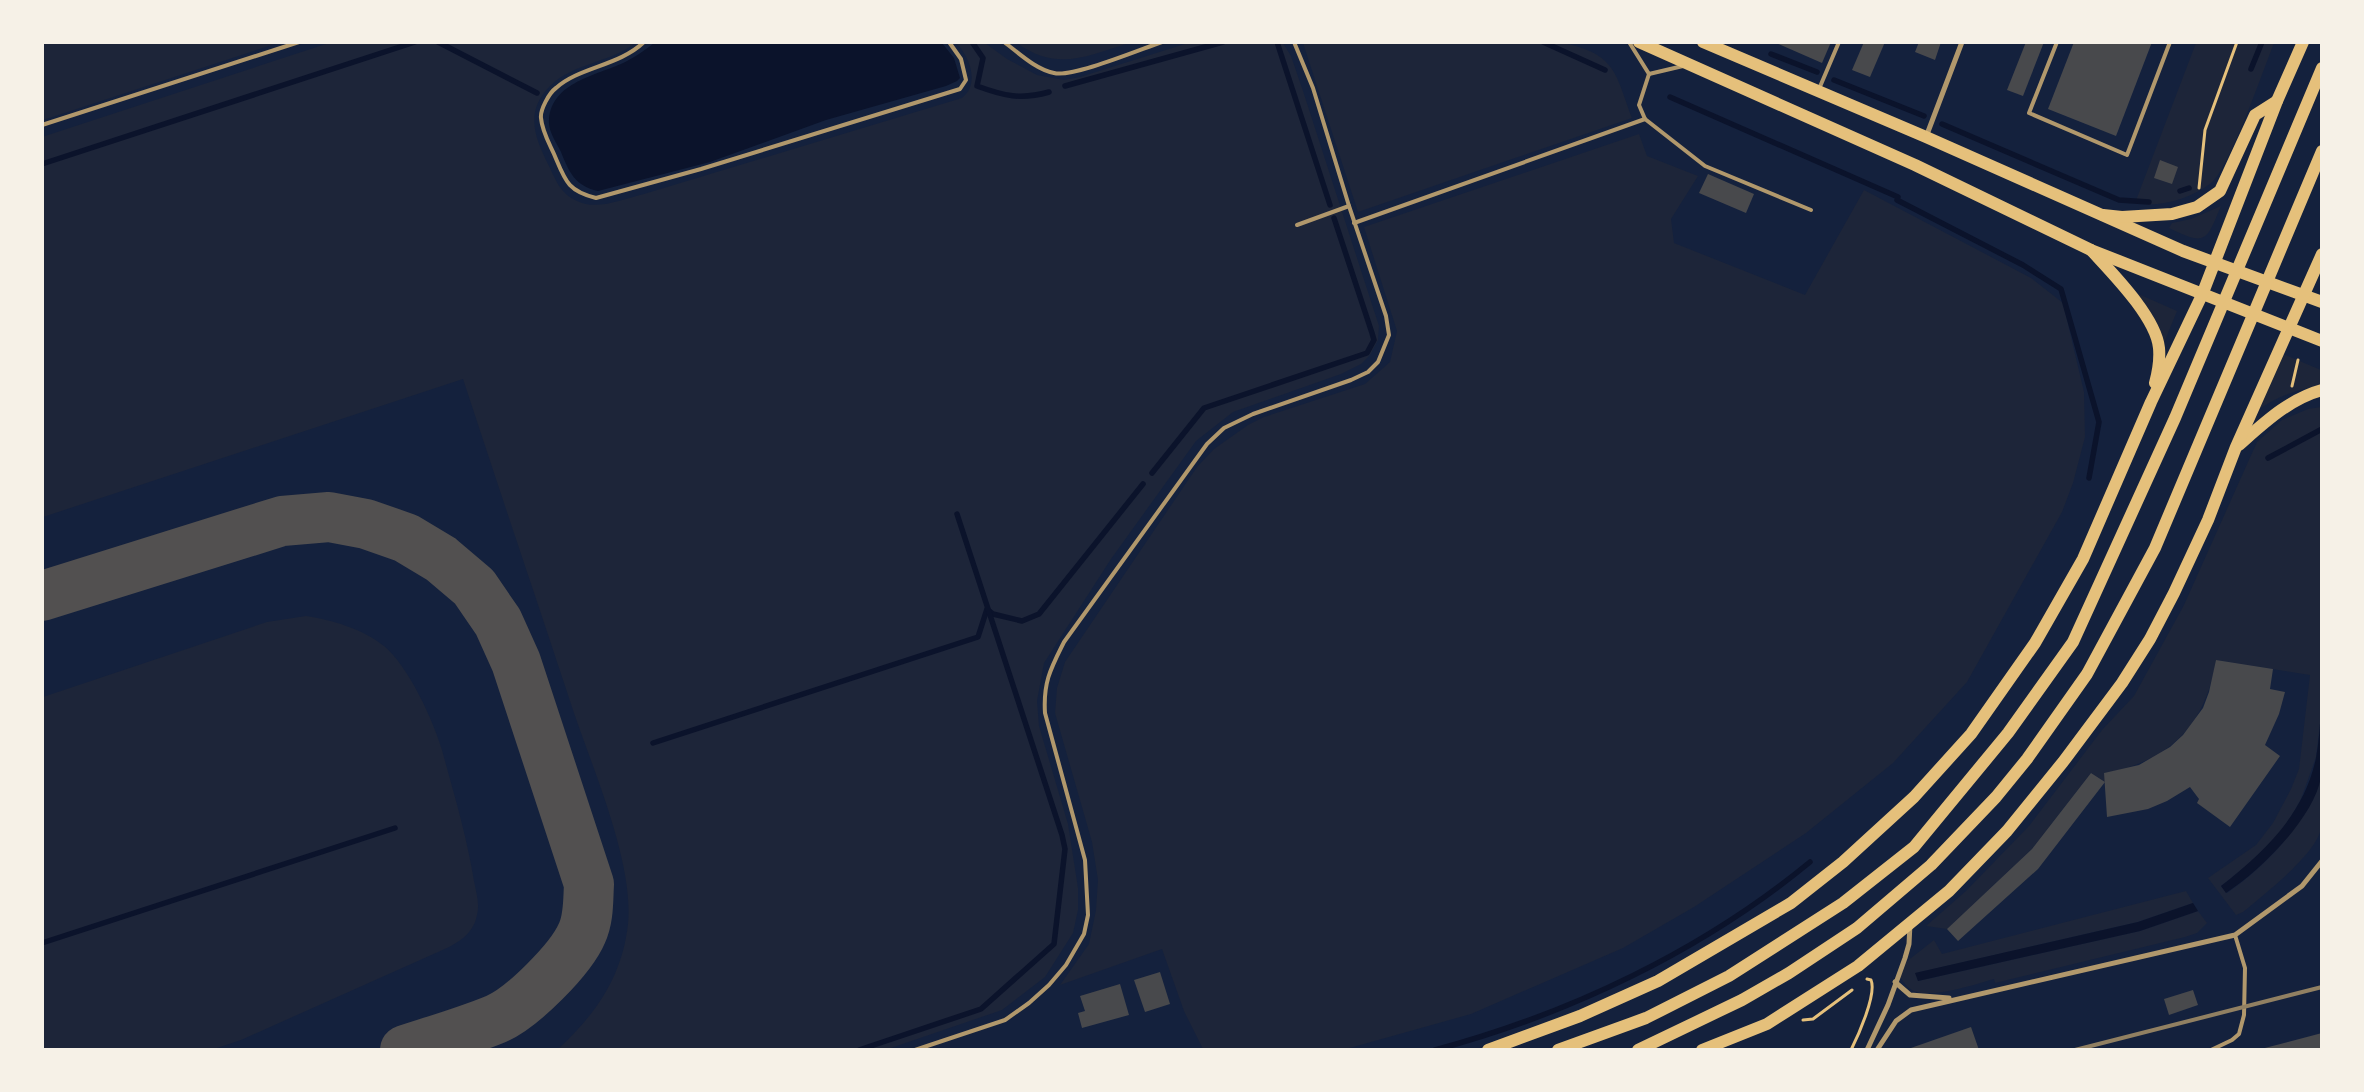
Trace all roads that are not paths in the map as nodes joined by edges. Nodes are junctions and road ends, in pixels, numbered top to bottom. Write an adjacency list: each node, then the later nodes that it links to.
1 (299, 42): 21 (lane)
2 (644, 42): 3 (lane)
3 (949, 42)
4 (1004, 42): 5 (lane)
5 (1162, 42)
6 (1294, 42): 24 (lane)
7 (1629, 42): 17 (lane)
8 (1639, 42): 15 (main road)
9 (1703, 42): 18 (main road)
10 (1838, 42): 18 (lane)
11 (1962, 42): 22 (street)
12 (2057, 42): 13 (lane)
13 (2170, 42)
14 (2303, 42): 19 (main road)
15 (1687, 65): 17 (lane); 29 (main road)
16 (2322, 68): 48 (main road)
17 (1649, 74): 20 (lane)
18 (1819, 92): 22 (main road)
19 (2277, 101): 26 (main road); 31 (main road)
20 (1645, 119): 25 (lane); 27 (lane)
21 (42, 125)
22 (1926, 137): 26 (main road)
23 (2322, 151): 49 (main road)
24 (1349, 206): 27 (lane); 28 (lane)
25 (1811, 210)
26 (2103, 215): 31 (main road)
27 (1354, 223): 46 (lane)
28 (1297, 225)
29 (2092, 250): 33 (main road); 38 (main road)
30 (2322, 254): 32 (main road)
31 (2214, 264): 32 (main road); 33 (main road)
32 (2304, 294): 34 (main road); 35 (main road)
33 (2202, 295): 35 (main road); 38 (main road)
34 (2322, 302)
35 (2290, 329): 36 (main road); 39 (main road)
36 (2322, 340)
37 (2322, 390): 39 (main road)
38 (2151, 402): 47 (main road)
39 (2236, 447): 41 (main road)
40 (2322, 861): 42 (street)
41 (1910, 924): 43 (street); 50 (main road)
42 (2235, 935): 44 (street); 45 (lane)
43 (1894, 982): 44 (street); 51 (street)
44 (1954, 999): 52 (street)
45 (2212, 1049)
46 (915, 1050)
47 (1488, 1050)
48 (1558, 1050)
49 (1638, 1050)
50 (1702, 1050)
51 (1867, 1050)
52 (1877, 1050)

